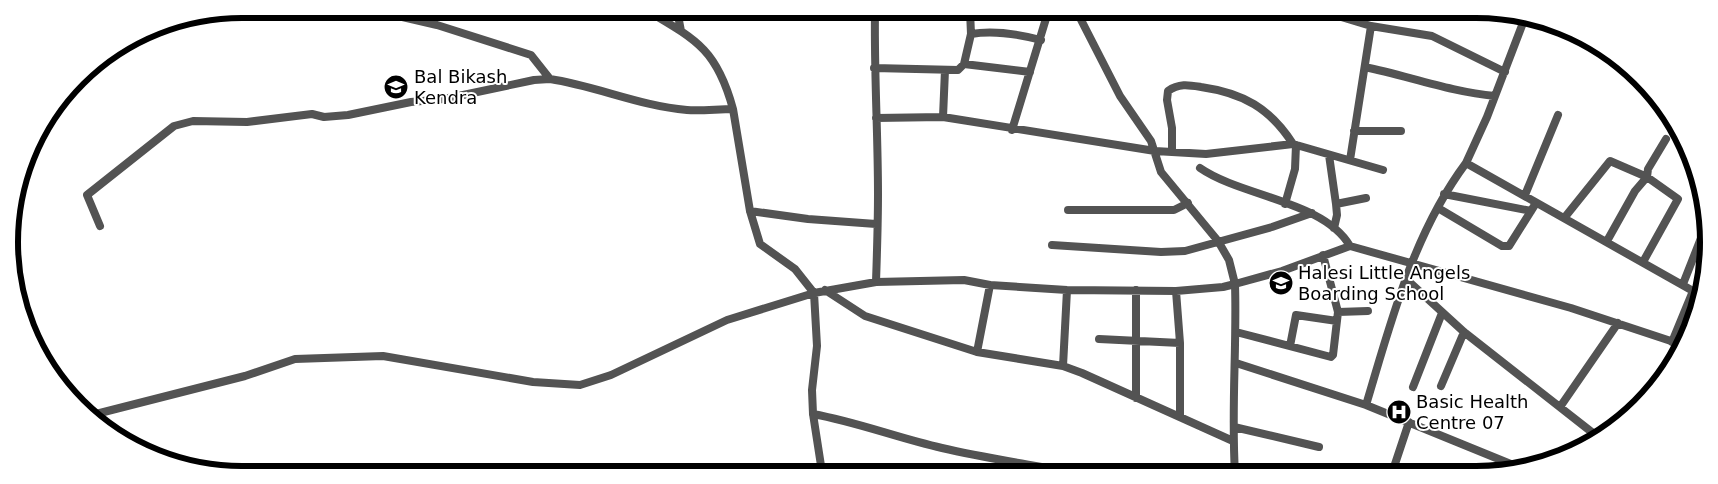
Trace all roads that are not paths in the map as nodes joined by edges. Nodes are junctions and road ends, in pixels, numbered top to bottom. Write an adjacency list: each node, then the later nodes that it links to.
1 (405, 18): 20 (street)
2 (659, 18): 11 (street)
3 (679, 18): 11 (street)
4 (875, 18): 16 (street)
5 (970, 18): 12 (street)
6 (1046, 18): 13 (street)
7 (1080, 18): 31 (street)
8 (1346, 18): 10 (street)
9 (1523, 23): 19 (street)
10 (1371, 26): 15 (street); 19 (street)
11 (681, 31): 22 (street)
12 (971, 34): 13 (street); 14 (street)
13 (1041, 40): 18 (street)
14 (964, 64): 17 (street); 18 (street)
15 (1365, 67): 21 (street); 27 (street)
16 (874, 68): 17 (street); 25 (street)
17 (945, 70): 24 (street)
18 (1030, 72): 26 (street)
19 (1505, 72): 21 (street)
20 (550, 79): 22 (street); 52 (street)
21 (1495, 96): 35 (street)
22 (733, 109): 48 (street)
23 (1558, 115): 40 (street)
24 (943, 117): 25 (street); 26 (street)
25 (876, 118): 51 (street)
26 (1012, 130): 31 (street)
27 (1354, 131): 28 (street); 34 (street)
28 (1401, 132)
29 (1666, 139): 38 (street)
30 (1294, 145): 32 (street); 32 (street); 33 (street); 43 (street)
31 (1155, 151): 32 (street); 42 (street)
32 (1172, 151)
33 (1329, 155): 34 (street); 44 (street)
34 (1350, 160): 37 (street)
35 (1466, 163): 39 (street); 40 (street)
36 (1200, 168): 43 (street)
37 (1383, 170)
38 (1647, 177): 50 (street); 55 (street); 60 (street)
39 (1444, 194): 45 (street); 46 (street)
40 (1525, 195): 45 (street)
41 (1366, 198): 44 (street)
42 (1188, 203): 47 (street); 54 (street)
43 (1285, 204): 49 (street)
44 (1336, 204): 53 (street)
45 (1533, 207): 46 (street); 50 (street)
46 (1438, 208): 61 (street)
47 (1068, 210)
48 (750, 211): 51 (street); 72 (street)
49 (1312, 213): 53 (street); 54 (street)
50 (1565, 217): 55 (street)
51 (876, 224): 63 (street)
52 (100, 226)
53 (1334, 228): 58 (street)
54 (1218, 241): 57 (street); 64 (street)
55 (1607, 241): 60 (street)
56 (1700, 241): 65 (street)
57 (1052, 245)
58 (1350, 246): 59 (street); 61 (street)
59 (1323, 256): 64 (street); 74 (street)
60 (1643, 262): 65 (street)
61 (1412, 265): 62 (street); 77 (street)
62 (1406, 279): 75 (street); 92 (street)
63 (876, 282): 66 (street); 67 (street)
64 (1235, 284): 70 (street); 78 (street)
65 (1683, 284): 71 (street)
66 (990, 285): 68 (street); 86 (street)
67 (825, 290): 72 (street); 86 (street)
68 (1067, 290): 69 (street); 88 (street)
69 (1136, 290): 70 (street); 81 (street)
70 (1176, 291): 83 (street)
71 (1692, 291): 82 (street)
72 (814, 293): 94 (street); 95 (street)
73 (1368, 311): 74 (street)
74 (1338, 312): 76 (street)
75 (1442, 313): 79 (street); 90 (street)
76 (1337, 321): 85 (street); 85 (street)
77 (1618, 323): 82 (street); 93 (street)
78 (1236, 332): 85 (street); 87 (street)
79 (1464, 332): 89 (street); 93 (street)
80 (1100, 339): 81 (street)
81 (1137, 341): 83 (street); 91 (street)
82 (1672, 342): 84 (street)
83 (1180, 343): 96 (street)
84 (1676, 343)
85 (1290, 346)
86 (977, 352): 88 (street)
87 (1236, 363): 92 (street); 98 (street)
88 (1063, 366): 91 (street)
89 (1441, 386)
90 (1413, 387)
91 (1136, 398): 96 (street)
92 (1366, 405): 97 (street)
93 (1560, 408): 99 (street)
94 (97, 414)
95 (813, 414): 103 (street); 104 (street)
96 (1180, 417): 100 (street)
97 (1409, 422): 102 (street); 106 (street)
98 (1234, 427): 100 (street); 101 (street)
99 (1593, 433)
100 (1233, 441): 105 (street)
101 (1319, 447)
102 (1511, 464)
103 (821, 466)
104 (1038, 466)
105 (1235, 466)
106 (1394, 466)

